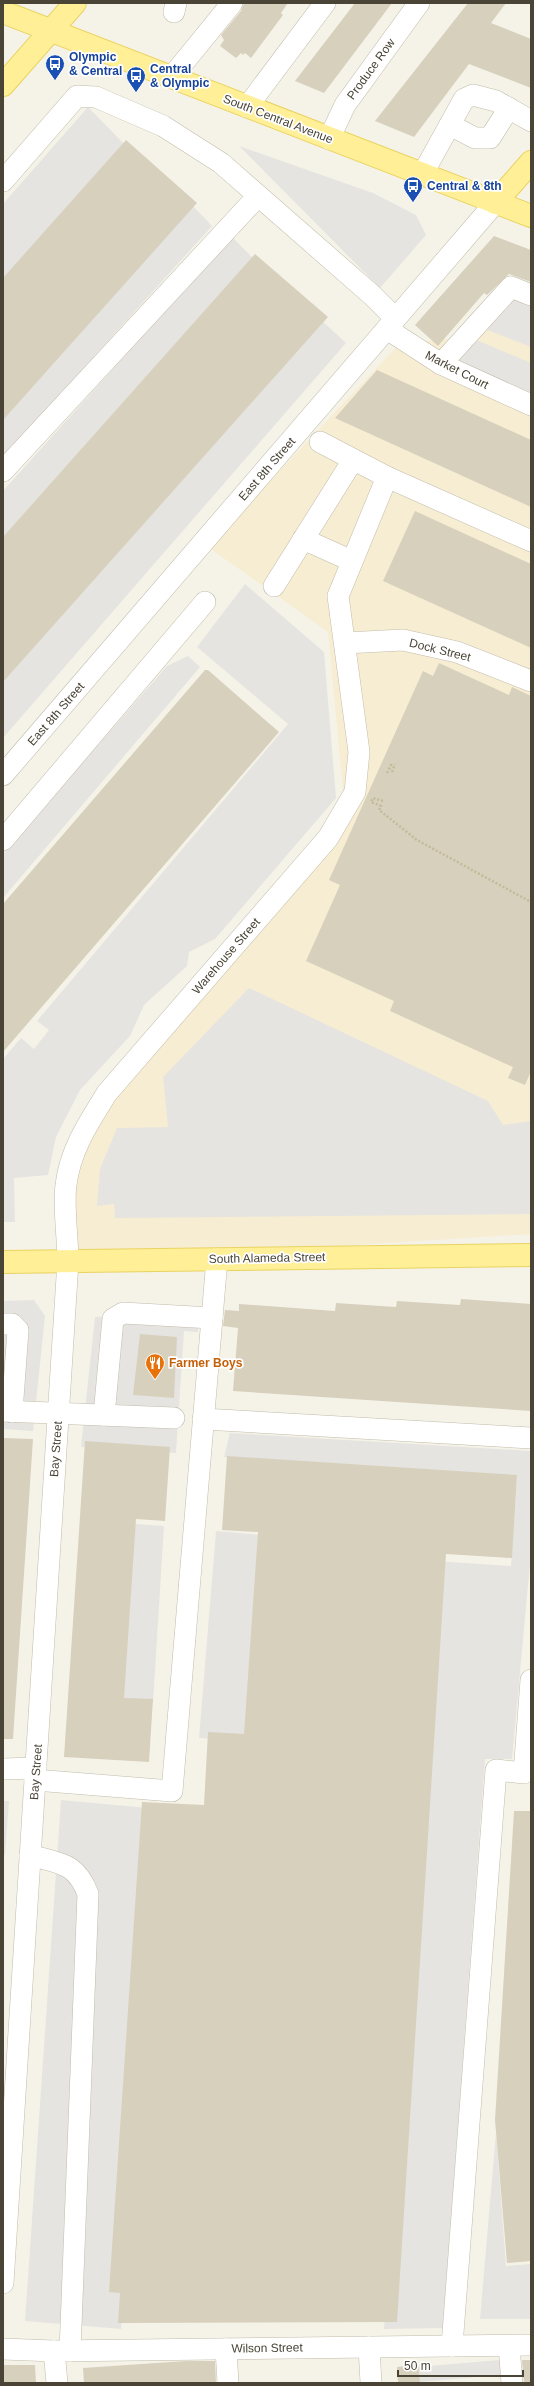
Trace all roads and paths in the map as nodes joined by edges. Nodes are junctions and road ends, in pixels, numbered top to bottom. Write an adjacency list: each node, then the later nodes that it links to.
1 (75, 3): 6 (main road)
2 (232, 3): 7 (street)
3 (324, 3): 9 (street)
4 (419, 3): 13 (street, Produce Row)
5 (3, 12): 6 (main road, South Central Avenue)
6 (50, 31): 7 (main road, South Central Avenue); 8 (main road)
7 (171, 78): 9 (main road, South Central Avenue)
8 (3, 85)
9 (247, 107): 13 (main road, South Central Avenue)
10 (509, 108): 11 (street); 12 (street); 12 (street)
11 (531, 121)
12 (450, 125): 15 (street)
13 (329, 139): 15 (main road, South Central Avenue)
14 (531, 162): 18 (main road, East 8th Street)
15 (422, 174): 18 (main road, South Central Avenue)
16 (3, 181): 17 (street, Market Court)
17 (258, 196): 21 (street, Market Court); 26 (street)
18 (496, 203): 19 (main road, South Central Avenue); 21 (street, East 8th Street)
19 (531, 216)
20 (531, 295): 22 (street)
21 (391, 324): 22 (street, Market Court); 37 (street, East 8th Street)
22 (441, 364): 23 (street, Market Court)
23 (531, 405)
24 (320, 442): 25 (street)
25 (353, 460): 27 (street); 28 (street)
26 (3, 471)
27 (386, 478): 29 (street); 30 (street, Warehouse Street)
28 (303, 539): 30 (street); 31 (street)
29 (531, 541)
30 (352, 561): 33 (street, Warehouse Street)
31 (274, 586)
32 (205, 602): 41 (street)
33 (345, 643): 34 (street, Dock Street); 45 (street, Warehouse Street)
34 (531, 681)
35 (392, 772): 36 (path)
36 (388, 773)
37 (3, 775)
38 (374, 798): 39 (path)
39 (383, 801)
40 (372, 802): 42 (path)
41 (3, 840)
42 (531, 902)
43 (531, 1254): 44 (main road, South Alameda Street)
44 (217, 1259): 45 (main road, South Alameda Street); 47 (street)
45 (68, 1261): 46 (main road, South Alameda Street); 50 (street, Bay Street)
46 (3, 1262)
47 (212, 1318): 51 (street); 53 (street)
48 (3, 1324): 49 (street)
49 (8, 1411): 50 (street)
50 (59, 1415): 51 (street); 57 (street, Bay Street)
51 (104, 1415): 52 (street)
52 (174, 1418)
53 (204, 1419): 54 (street); 57 (street)
54 (531, 1438)
55 (531, 1680): 62 (street)
56 (3, 1769): 57 (street)
57 (36, 1774): 58 (street, Bay Street)
58 (30, 1855): 59 (street, Bay Street); 67 (street)
59 (10, 2058): 60 (street, Bay Street)
60 (3, 2283)
61 (531, 2345): 63 (street, Wilson Street)
62 (452, 2346): 63 (street, Wilson Street); 64 (street, Wilson Street)
63 (509, 2346): 71 (street)
64 (369, 2347): 66 (street, Wilson Street); 70 (street)
65 (3, 2349): 67 (street, Wilson Street)
66 (226, 2349): 67 (street, Wilson Street); 69 (street)
67 (62, 2351): 68 (street)
68 (57, 2383)
69 (228, 2383)
70 (371, 2383)
71 (512, 2383)

